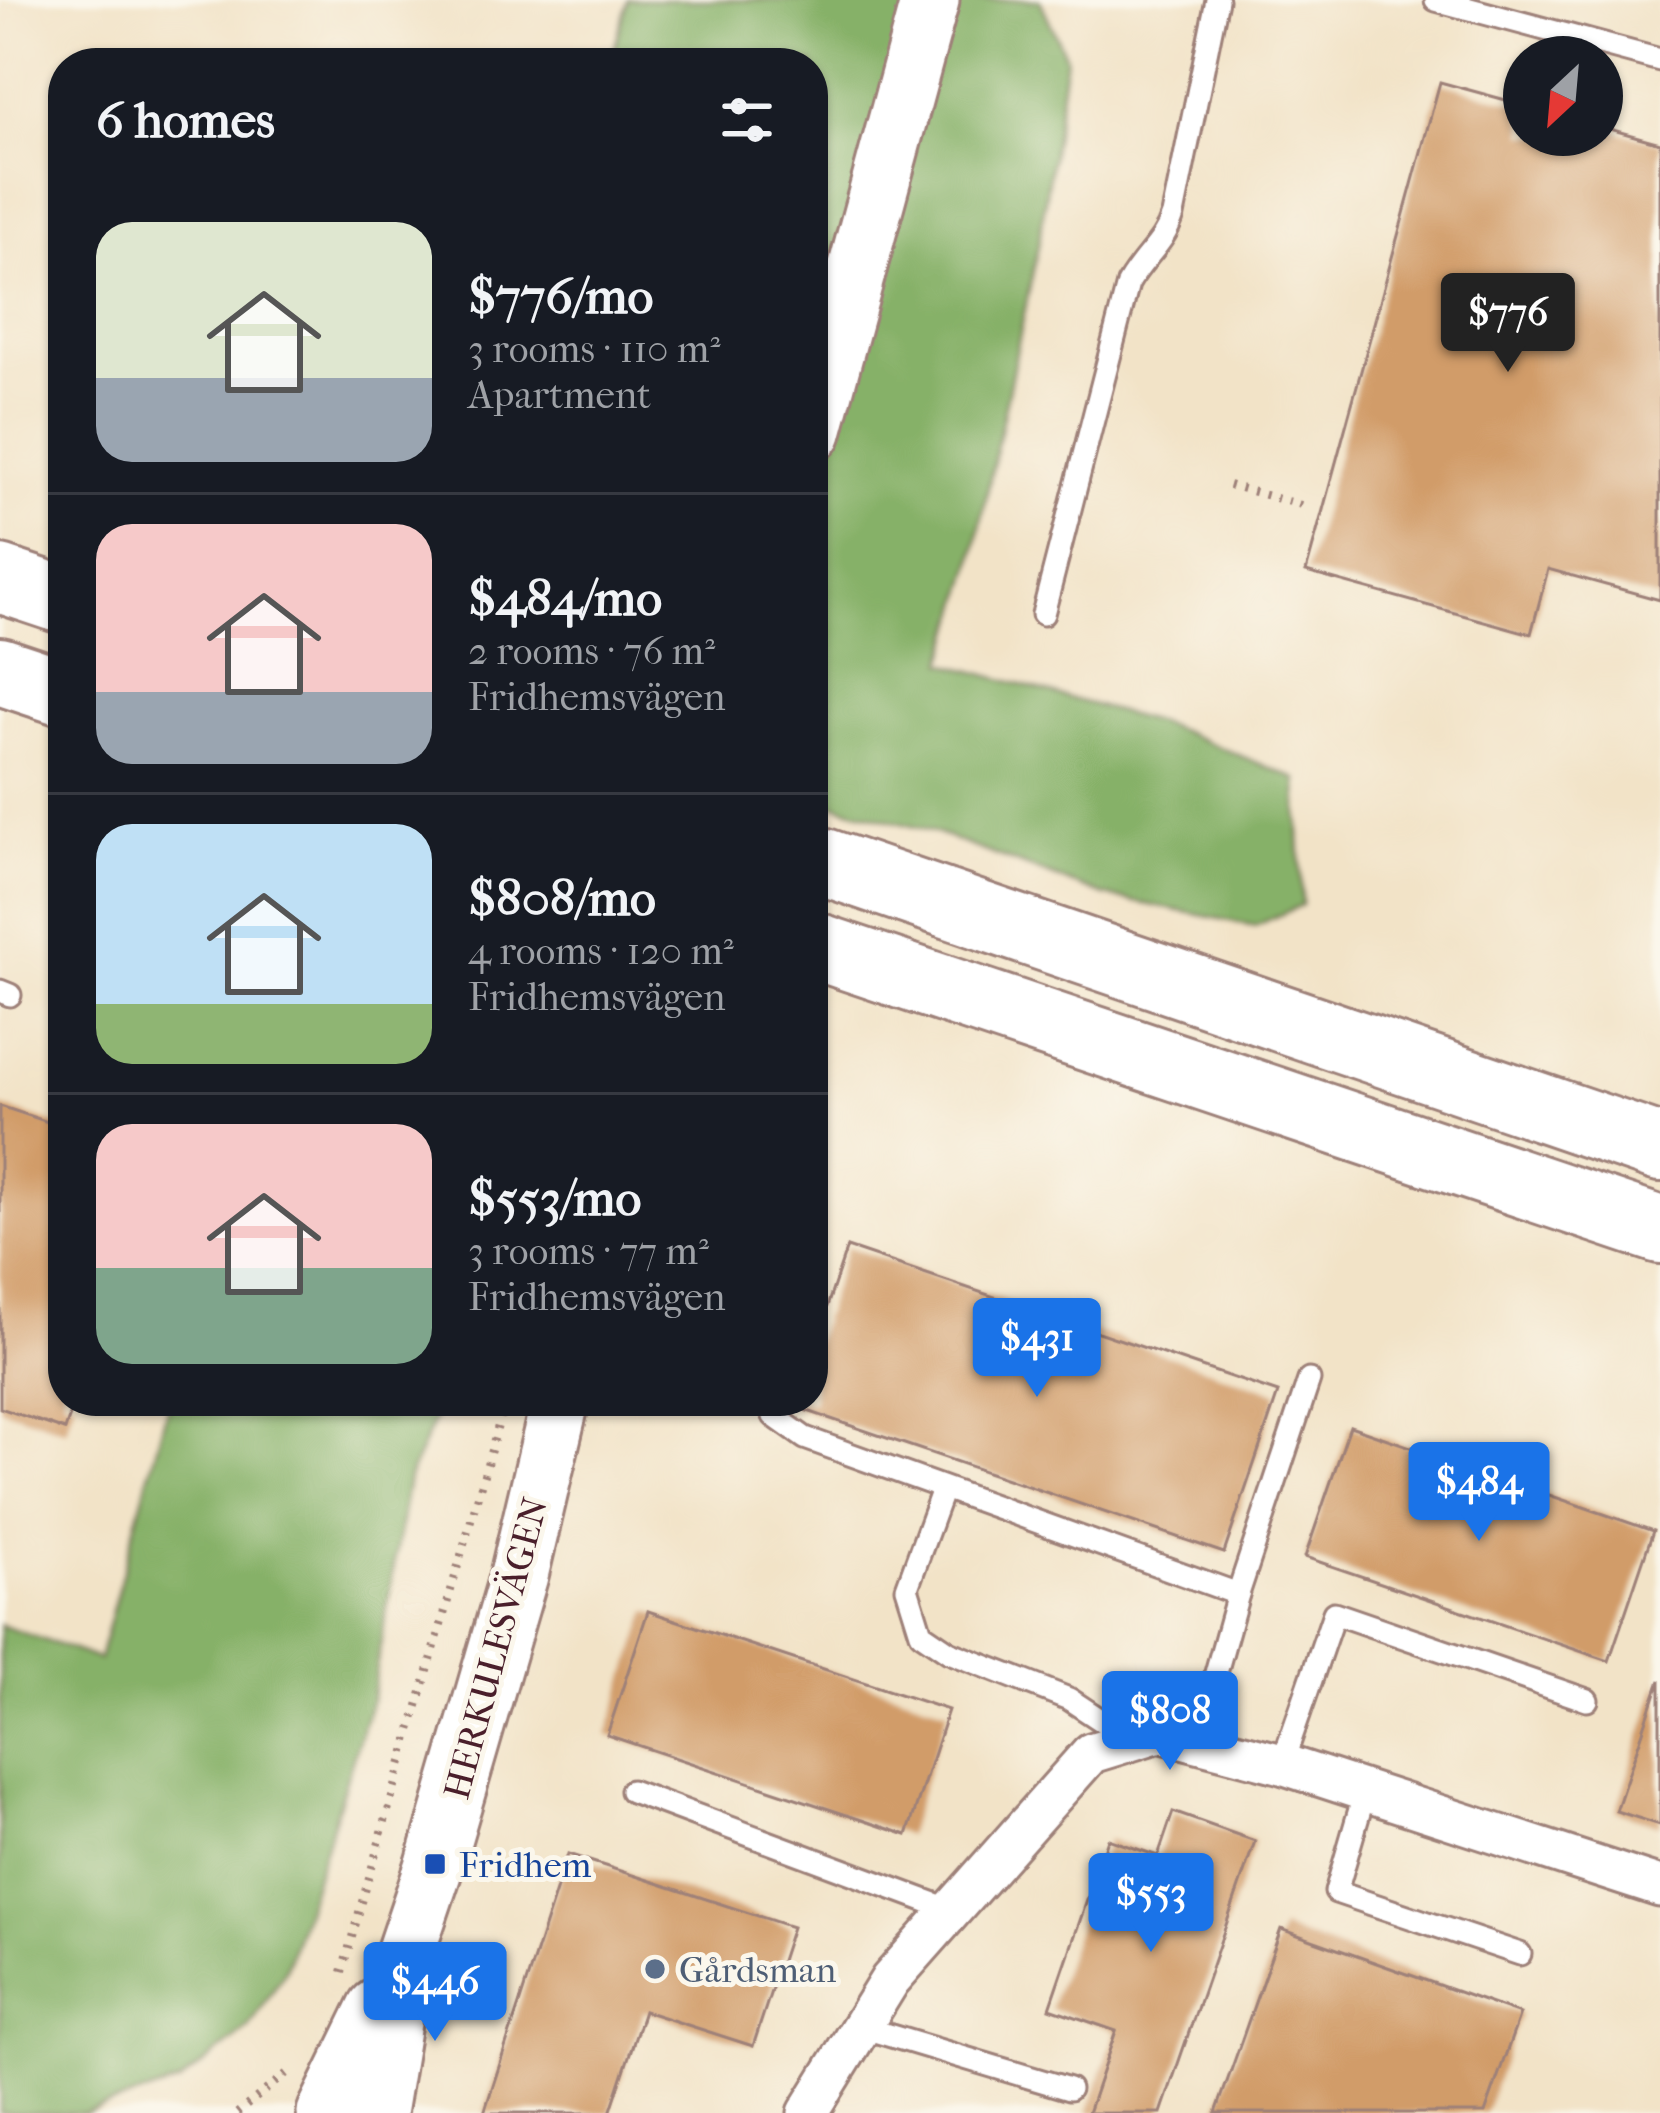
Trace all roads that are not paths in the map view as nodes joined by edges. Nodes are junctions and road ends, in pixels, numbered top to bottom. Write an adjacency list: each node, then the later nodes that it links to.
1 (930, 0): 5 (street)
2 (1217, 0): 8 (lane)
3 (1436, 0): 4 (lane)
4 (1660, 60)
5 (828, 377)
6 (0, 578): 7 (highway)
7 (48, 595)
8 (1042, 614)
9 (0, 671): 10 (highway)
10 (48, 687)
11 (828, 863): 13 (highway)
12 (828, 950): 14 (highway)
13 (1660, 1148)
14 (1660, 1230)
15 (1309, 1380): 19 (lane)
16 (556, 1416): 29 (street, HERKULESVÄGEN)
17 (775, 1416): 18 (lane)
18 (943, 1490): 19 (lane); 21 (lane)
19 (1238, 1594): 22 (lane)
20 (1587, 1700): 23 (lane)
21 (1132, 1741): 22 (street); 27 (street)
22 (1197, 1742): 23 (street)
23 (1282, 1764): 25 (street)
24 (632, 1791): 27 (lane)
25 (1365, 1792): 26 (street); 28 (lane)
26 (1660, 1886)
27 (951, 1910): 30 (street)
28 (1520, 1954)
29 (402, 1962): 32 (street, HERKULESVÄGEN); 33 (street, HERKULESVÄGEN)
30 (861, 2026): 31 (lane); 34 (street)
31 (1069, 2089)
32 (326, 2113)
33 (377, 2113)
34 (808, 2113)

